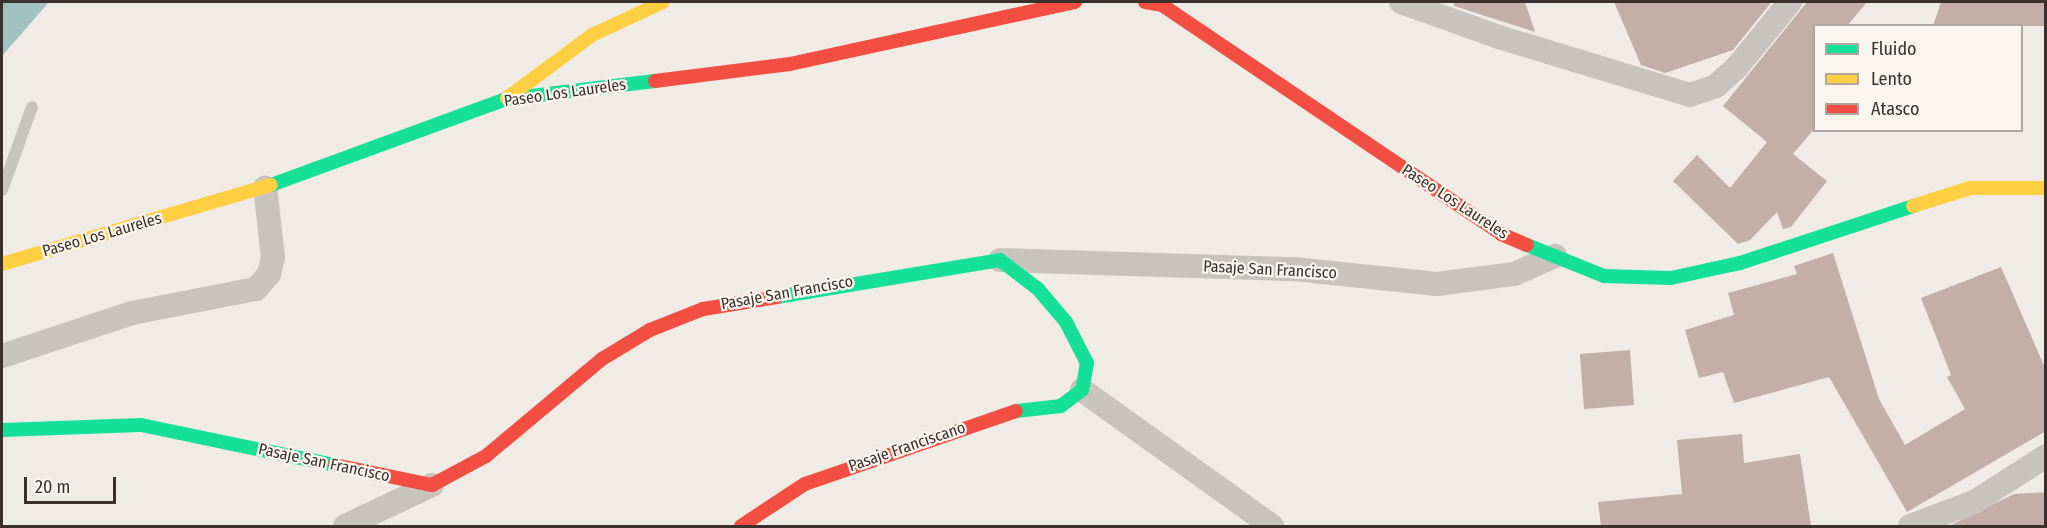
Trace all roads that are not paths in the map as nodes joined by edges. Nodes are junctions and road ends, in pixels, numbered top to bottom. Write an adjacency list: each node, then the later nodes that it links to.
1 (1075, 2): 6 (street, Paseo Los Laureles)
2 (1145, 2): 11 (street, Paseo Los Laureles)
3 (1401, 2): 4 (street)
4 (1790, 2)
5 (652, 3): 6 (street)
6 (506, 99): 8 (street, Paseo Los Laureles)
7 (32, 106): 10 (lane)
8 (265, 187): 13 (street, Paseo Los Laureles); 14 (street)
9 (2046, 188): 11 (street, Paseo Los Laureles)
10 (2, 190)
11 (1555, 256): 12 (street, Pasaje San Francisco)
12 (999, 260): 15 (street); 18 (street, Pasaje San Francisco)
13 (2, 264)
14 (2, 356)
15 (1082, 390): 20 (street, Pasaje Franciscano); 21 (street)
16 (2, 430): 18 (street, Pasaje San Francisco)
17 (2046, 456): 22 (street)
18 (432, 485): 19 (street)
19 (345, 526)
20 (741, 526)
21 (1272, 526)
22 (1910, 526)

